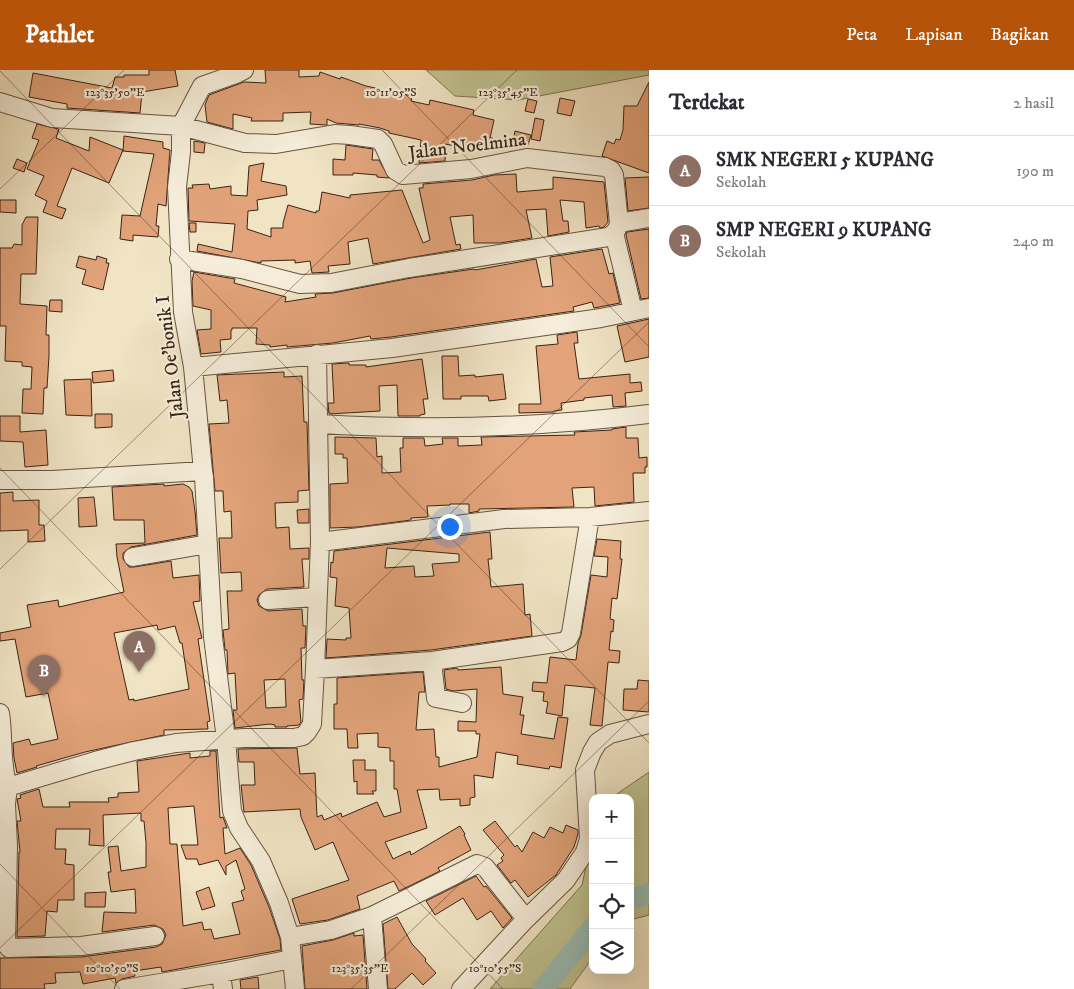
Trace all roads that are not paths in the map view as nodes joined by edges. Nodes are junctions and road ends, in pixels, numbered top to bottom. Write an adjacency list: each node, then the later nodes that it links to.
1 (244, 70): 3 (street, Jalan Oe'bonik I)
2 (0, 102): 3 (street, Jalan Noelmina)
3 (182, 126): 5 (street, Jalan Noelmina); 6 (street, Jalan Oe'bonik I)
4 (649, 218): 5 (street)
5 (616, 228): 6 (street); 7 (street)
6 (180, 259): 9 (street, Jalan Oe'bonik I)
7 (641, 309): 8 (street)
8 (317, 354): 9 (street); 11 (street)
9 (193, 367): 12 (street, Jalan Oe'bonik I)
10 (649, 414): 11 (street)
11 (318, 424): 16 (street)
12 (203, 471): 13 (street); 17 (street, Jalan Oe'bonik I)
13 (0, 480)
14 (649, 511): 15 (street)
15 (590, 517): 16 (street); 21 (street)
16 (320, 542): 19 (street)
17 (208, 544): 18 (street); 26 (street, Jalan Oe'bonik I)
18 (133, 557)
19 (317, 597): 20 (street); 22 (street)
20 (268, 600)
21 (432, 661): 22 (street); 23 (street)
22 (315, 669): 26 (street)
23 (462, 702)
24 (0, 713): 27 (street)
25 (649, 724): 30 (street)
26 (226, 739): 27 (street); 32 (street, Jalan Oe'bonik I)
27 (8, 787): 28 (street)
28 (4, 867): 31 (street)
29 (372, 916): 30 (street); 32 (street); 37 (street)
30 (526, 919): 38 (street)
31 (155, 936)
32 (290, 937): 33 (street, Jalan Oe'bonik I)
33 (292, 959): 34 (street); 36 (street, Jalan Oe'bonik I)
34 (222, 981): 35 (street)
35 (124, 989)
36 (295, 989)
37 (378, 989)
38 (461, 989)

